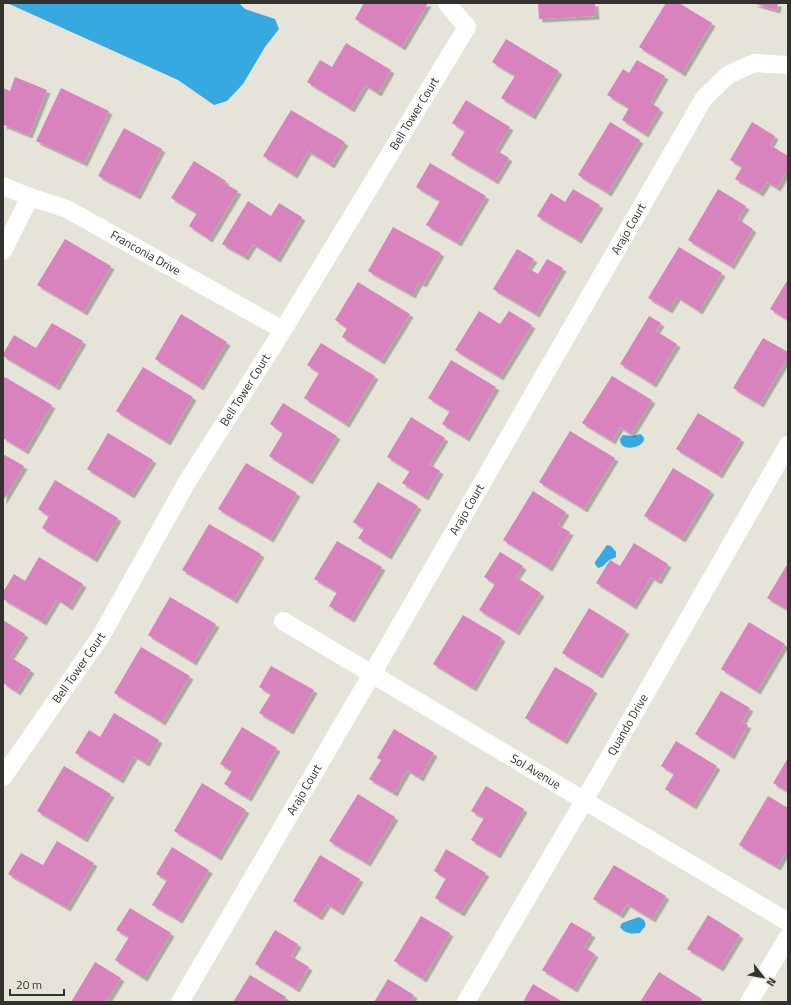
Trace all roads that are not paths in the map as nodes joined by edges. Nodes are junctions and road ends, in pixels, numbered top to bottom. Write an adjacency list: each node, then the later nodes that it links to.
1 (447, 3): 6 (street, Bell Tower Court)
2 (788, 65): 9 (street, Arajo Court)
3 (3, 186): 4 (street, Franconia Drive)
4 (30, 197): 5 (street); 6 (street, Franconia Drive)
5 (3, 251)
6 (283, 330): 10 (street, Bell Tower Court)
7 (788, 445): 11 (street, Quando Drive)
8 (283, 621): 9 (street, Sol Avenue)
9 (372, 674): 11 (street, Sol Avenue); 14 (street, Arajo Court)
10 (3, 777)
11 (584, 801): 12 (street, Sol Avenue); 15 (street, Quando Drive)
12 (788, 922)
13 (788, 937): 16 (street)
14 (180, 1002)
15 (466, 1002)
16 (749, 1002)

